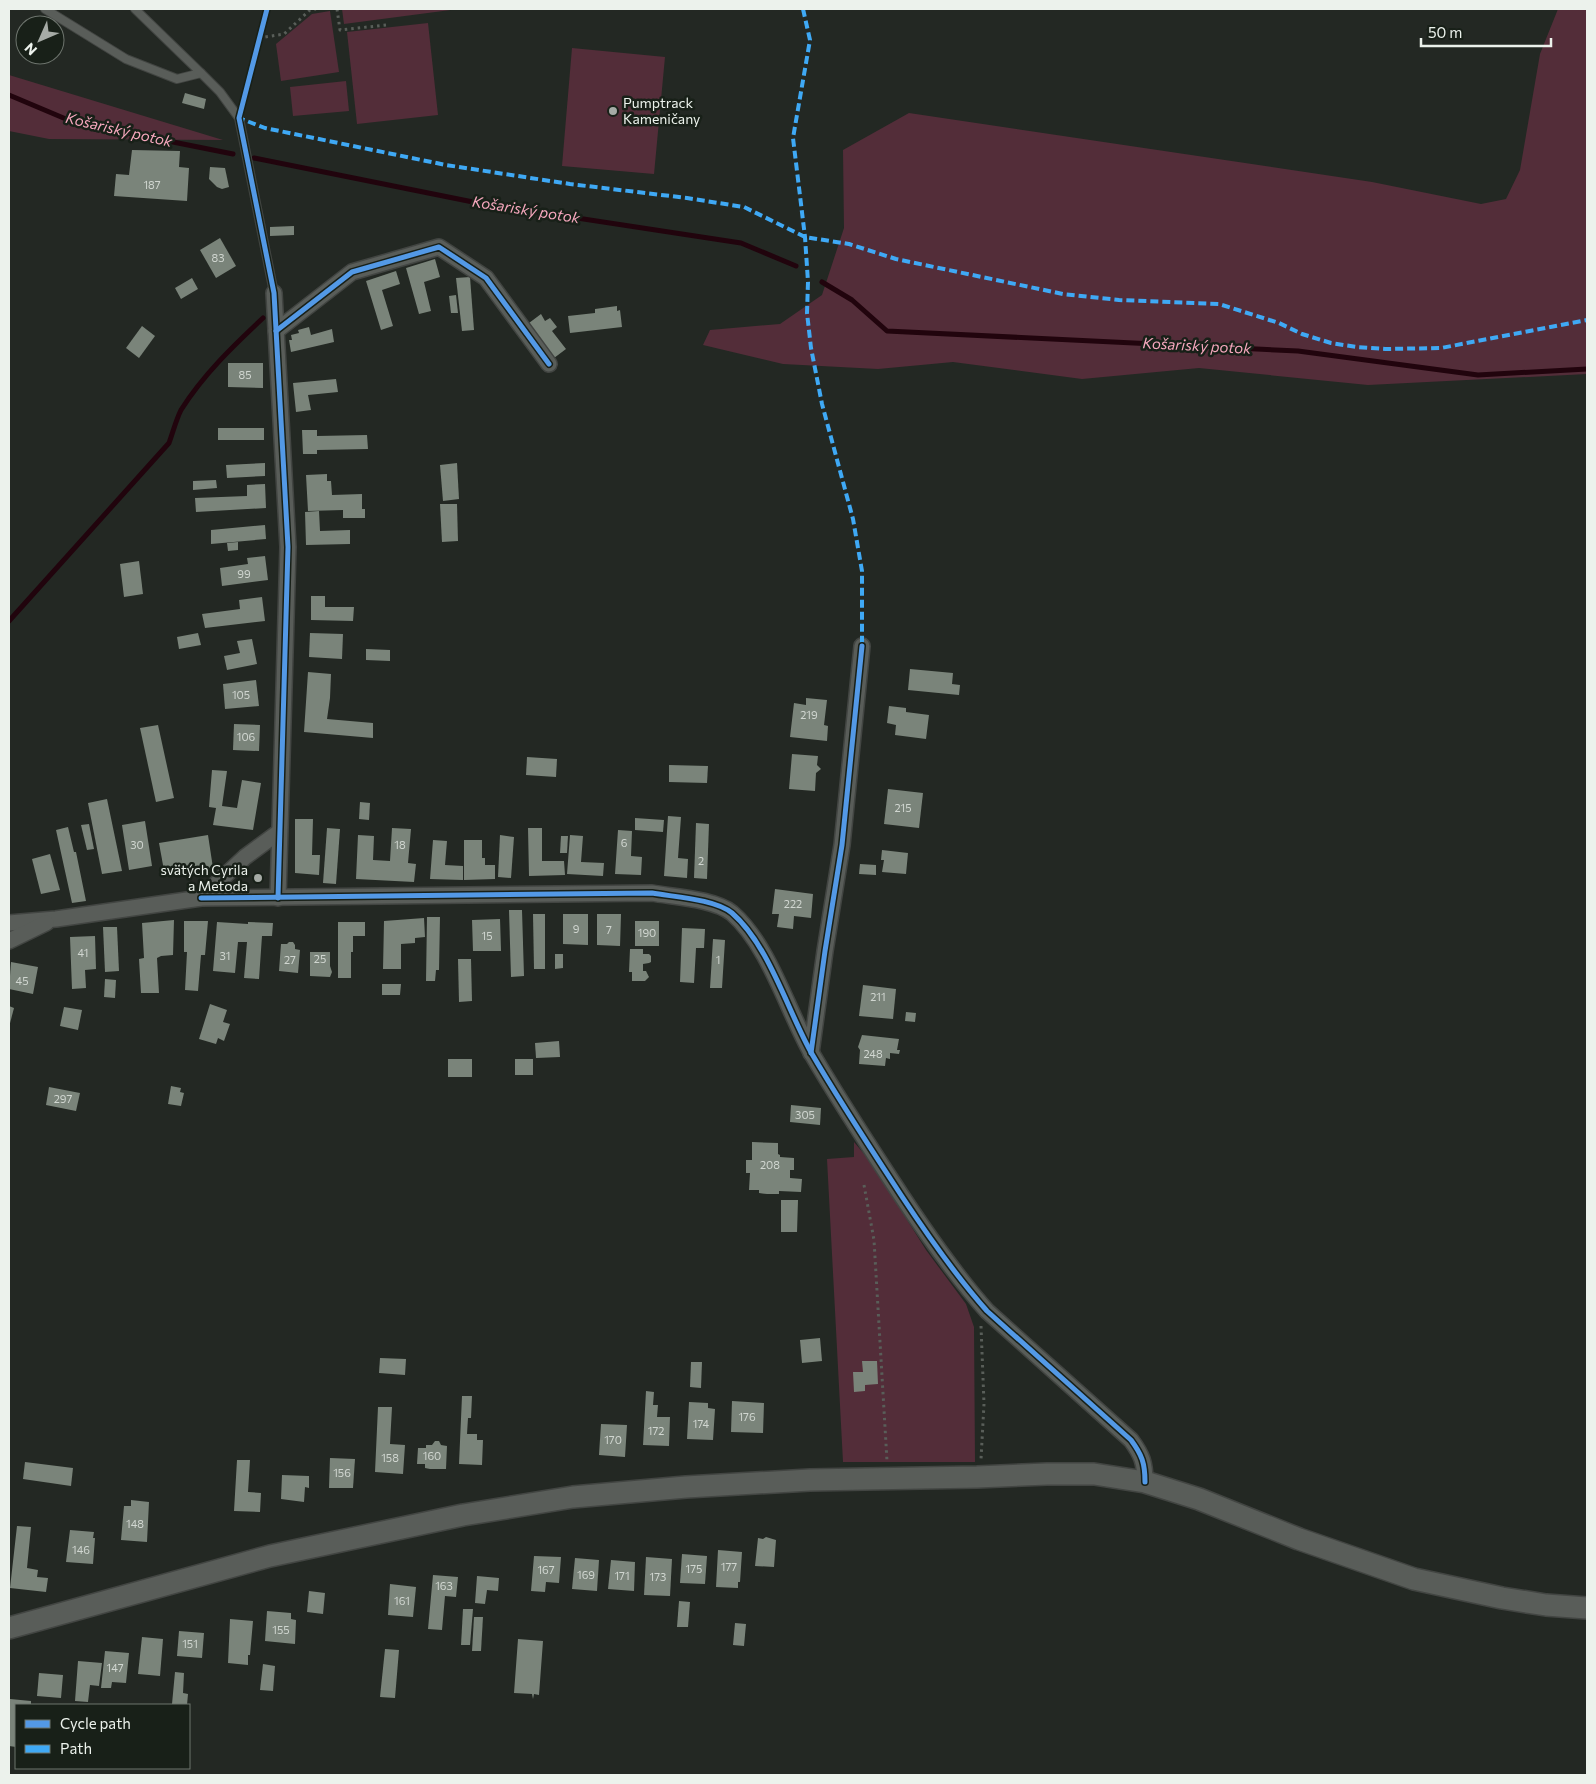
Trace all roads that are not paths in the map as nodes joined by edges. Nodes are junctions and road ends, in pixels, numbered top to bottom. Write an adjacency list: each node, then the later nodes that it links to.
1 (45, 9): 3 (lane)
2 (136, 9): 3 (lane)
3 (201, 73): 4 (lane)
4 (274, 293): 5 (street)
5 (276, 331): 6 (street); 8 (street)
6 (549, 364)
7 (862, 646): 14 (street)
8 (279, 832): 9 (street); 10 (street)
9 (201, 898): 10 (street); 11 (street)
10 (278, 898): 14 (street)
11 (56, 919): 12 (street); 13 (street)
12 (9, 923)
13 (9, 941)
14 (811, 1053): 15 (street)
15 (1145, 1482): 16 (main road); 17 (main road)
16 (1587, 1608)
17 (9, 1628)

